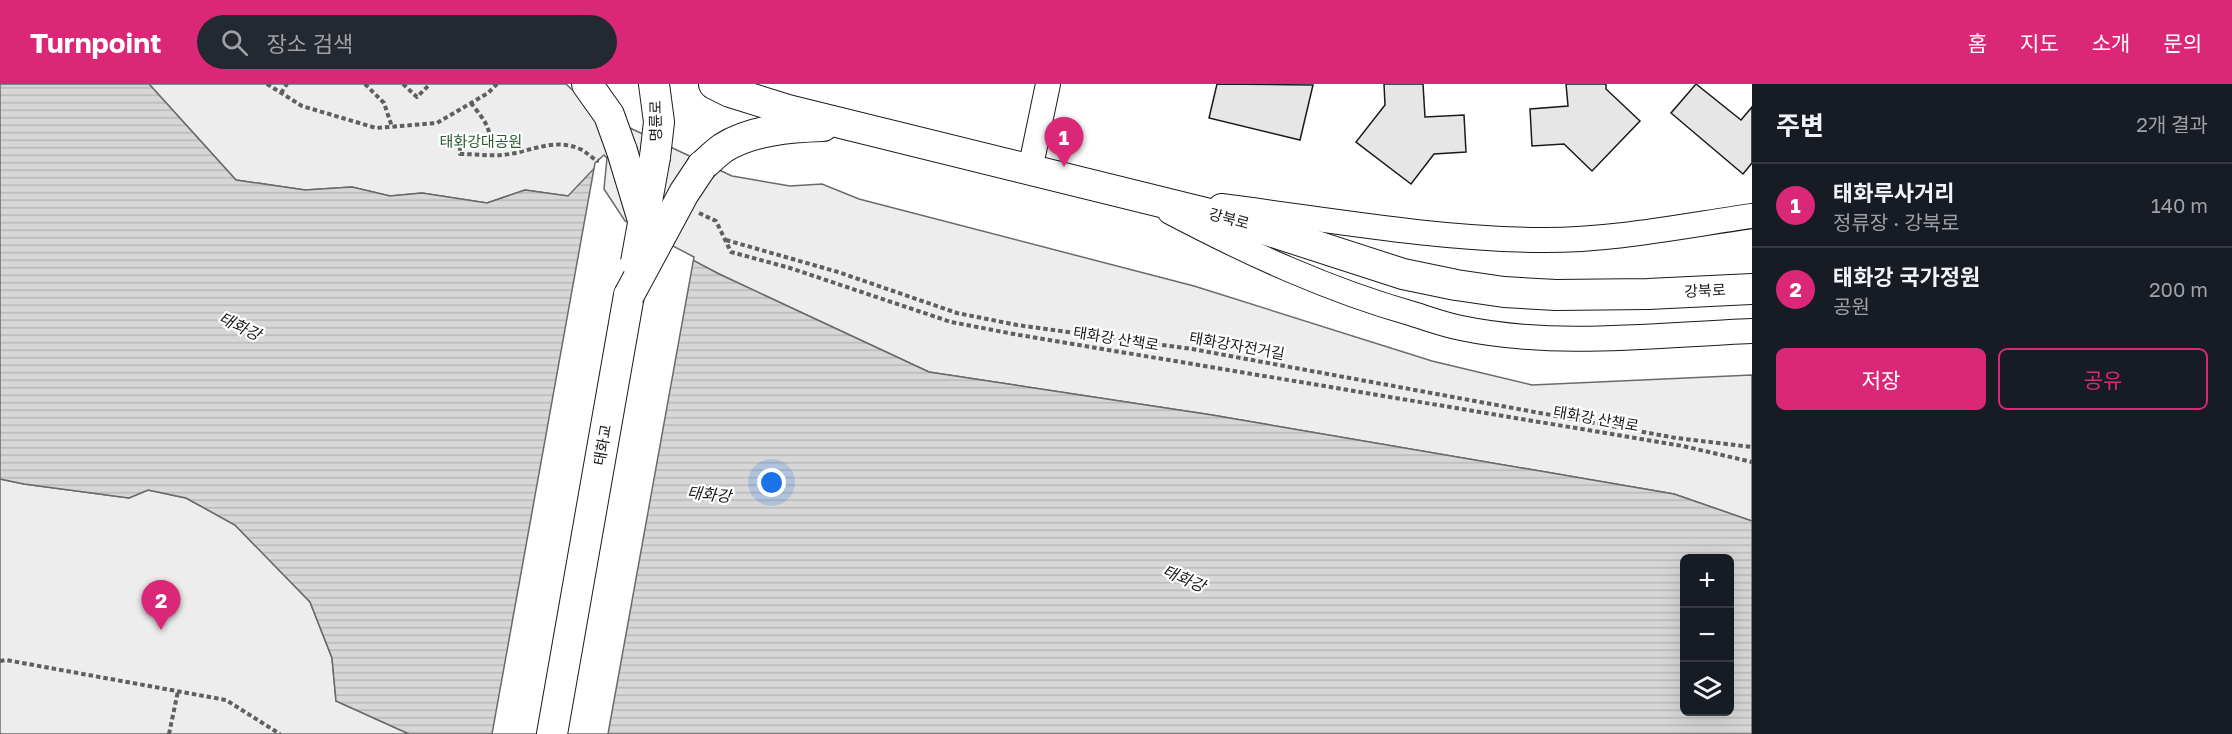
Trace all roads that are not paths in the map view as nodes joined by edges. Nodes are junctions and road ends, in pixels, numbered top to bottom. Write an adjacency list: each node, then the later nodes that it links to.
1 (587, 84): 12 (main road, bridge)
2 (654, 84): 8 (main road, 명륜로)
3 (714, 84): 6 (main road, 강북로)
4 (760, 84): 6 (main road)
5 (1048, 84): 9 (street)
6 (788, 110): 7 (main road, 강북로)
7 (853, 126): 9 (main road, 강북로); 14 (main road, bridge)
8 (655, 157): 12 (main road, 태화교, bridge)
9 (1030, 170): 10 (main road, 강북로)
10 (1139, 195): 11 (street); 13 (main road, 강북로); 15 (street)
11 (1752, 216)
12 (644, 224): 14 (main road, 태화교, bridge)
13 (1752, 289)
14 (629, 295): 16 (main road, 태화교)
15 (1752, 330)
16 (552, 734)

